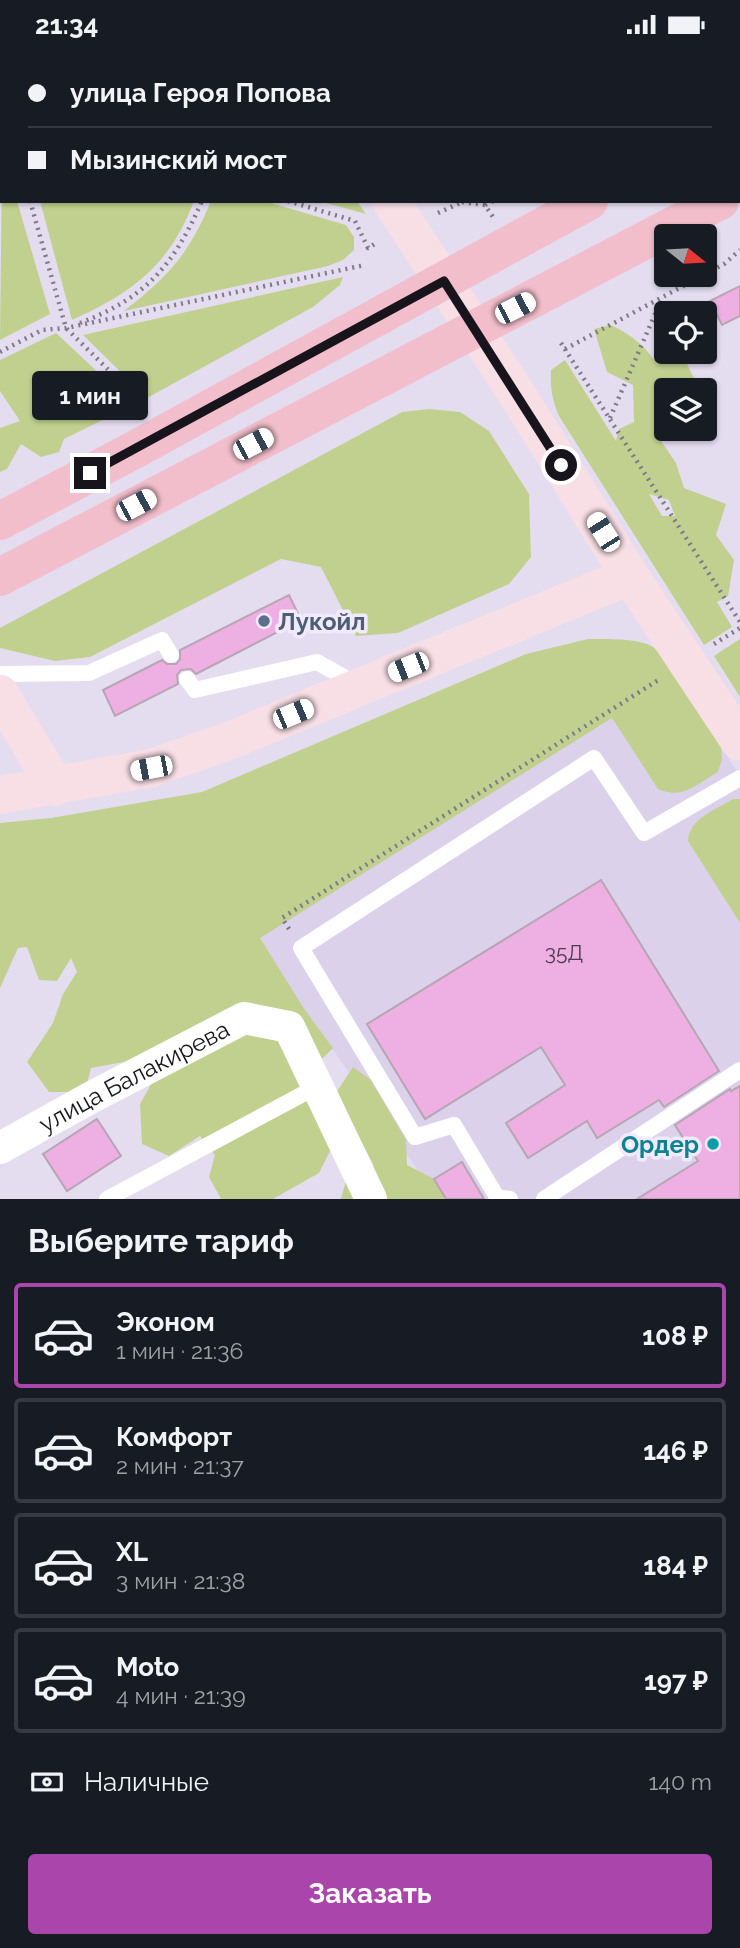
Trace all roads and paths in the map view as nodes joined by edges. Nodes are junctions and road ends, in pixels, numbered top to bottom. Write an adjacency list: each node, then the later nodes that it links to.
1 (31, 203): 20 (path)
2 (201, 203): 20 (path)
3 (294, 203): 13 (path)
4 (392, 203): 17 (street)
5 (460, 203): 11 (path)
6 (470, 203): 10 (path)
7 (488, 203): 10 (path)
8 (585, 203): 17 (main road)
9 (716, 203): 21 (main road)
10 (485, 205): 12 (path)
11 (432, 215)
12 (493, 218)
13 (379, 242)
14 (740, 250): 16 (path)
15 (365, 265): 20 (path)
16 (718, 267)
17 (444, 281): 21 (street); 25 (main road)
18 (681, 287): 19 (path)
19 (663, 297): 24 (path); 24 (path)
20 (66, 328): 22 (path); 23 (path)
21 (473, 329): 26 (street); 27 (main road)
22 (0, 352)
23 (147, 408)
24 (609, 419): 28 (path)
25 (0, 521)
26 (630, 576): 35 (street); 37 (street)
27 (0, 577)
28 (740, 622)
29 (740, 628): 30 (path)
30 (706, 649)
31 (171, 655): 32 (lane)
32 (0, 674)
33 (187, 679): 35 (lane)
34 (662, 679): 41 (path)
35 (359, 686): 39 (street)
36 (0, 694): 39 (street)
37 (740, 742)
38 (740, 778): 41 (lane)
39 (56, 787): 40 (street)
40 (0, 796)
41 (301, 948): 47 (lane)
42 (740, 1070): 48 (lane)
43 (318, 1086): 44 (street, улица Балакирева); 45 (lane); 46 (street, улица Балакирева)
44 (0, 1148)
45 (107, 1199)
46 (371, 1199)
47 (510, 1199)
48 (544, 1199)

